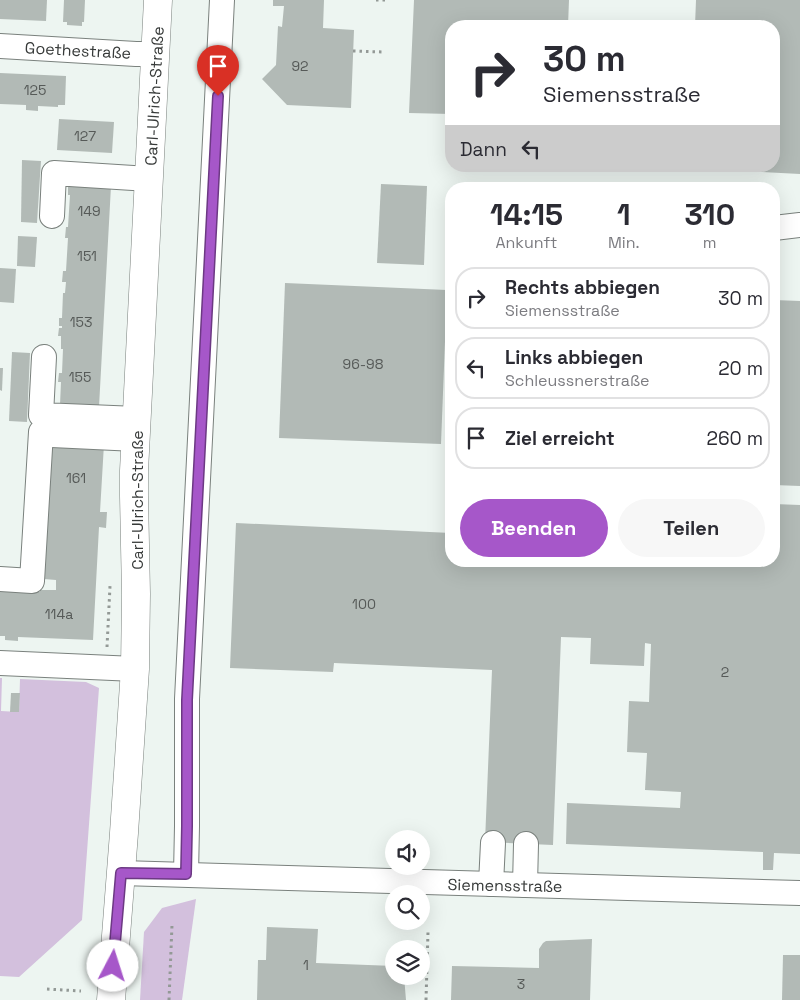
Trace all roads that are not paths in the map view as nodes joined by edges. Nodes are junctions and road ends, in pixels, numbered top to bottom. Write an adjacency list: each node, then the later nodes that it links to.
1 (158, 0): 4 (main road, Carl-Ulrich-Straße)
2 (222, 0): 17 (street)
3 (0, 46): 4 (street, Goethestraße)
4 (156, 54): 5 (main road, Carl-Ulrich-Straße)
5 (149, 179): 6 (street); 10 (main road, Carl-Ulrich-Straße)
6 (52, 216)
7 (800, 224): 8 (street)
8 (780, 227)
9 (44, 357): 10 (street)
10 (137, 429): 11 (street); 13 (main road, Carl-Ulrich-Straße)
11 (0, 580)
12 (0, 663): 13 (street)
13 (135, 669): 16 (main road, Carl-Ulrich-Straße)
14 (493, 842): 18 (street)
15 (526, 844): 19 (street)
16 (121, 873): 17 (street, Siemensstraße); 21 (main road, Carl-Ulrich-Straße)
17 (186, 874): 18 (street, Siemensstraße)
18 (491, 884): 19 (street, Siemensstraße)
19 (525, 885): 20 (street, Siemensstraße)
20 (800, 893)
21 (111, 1000)

